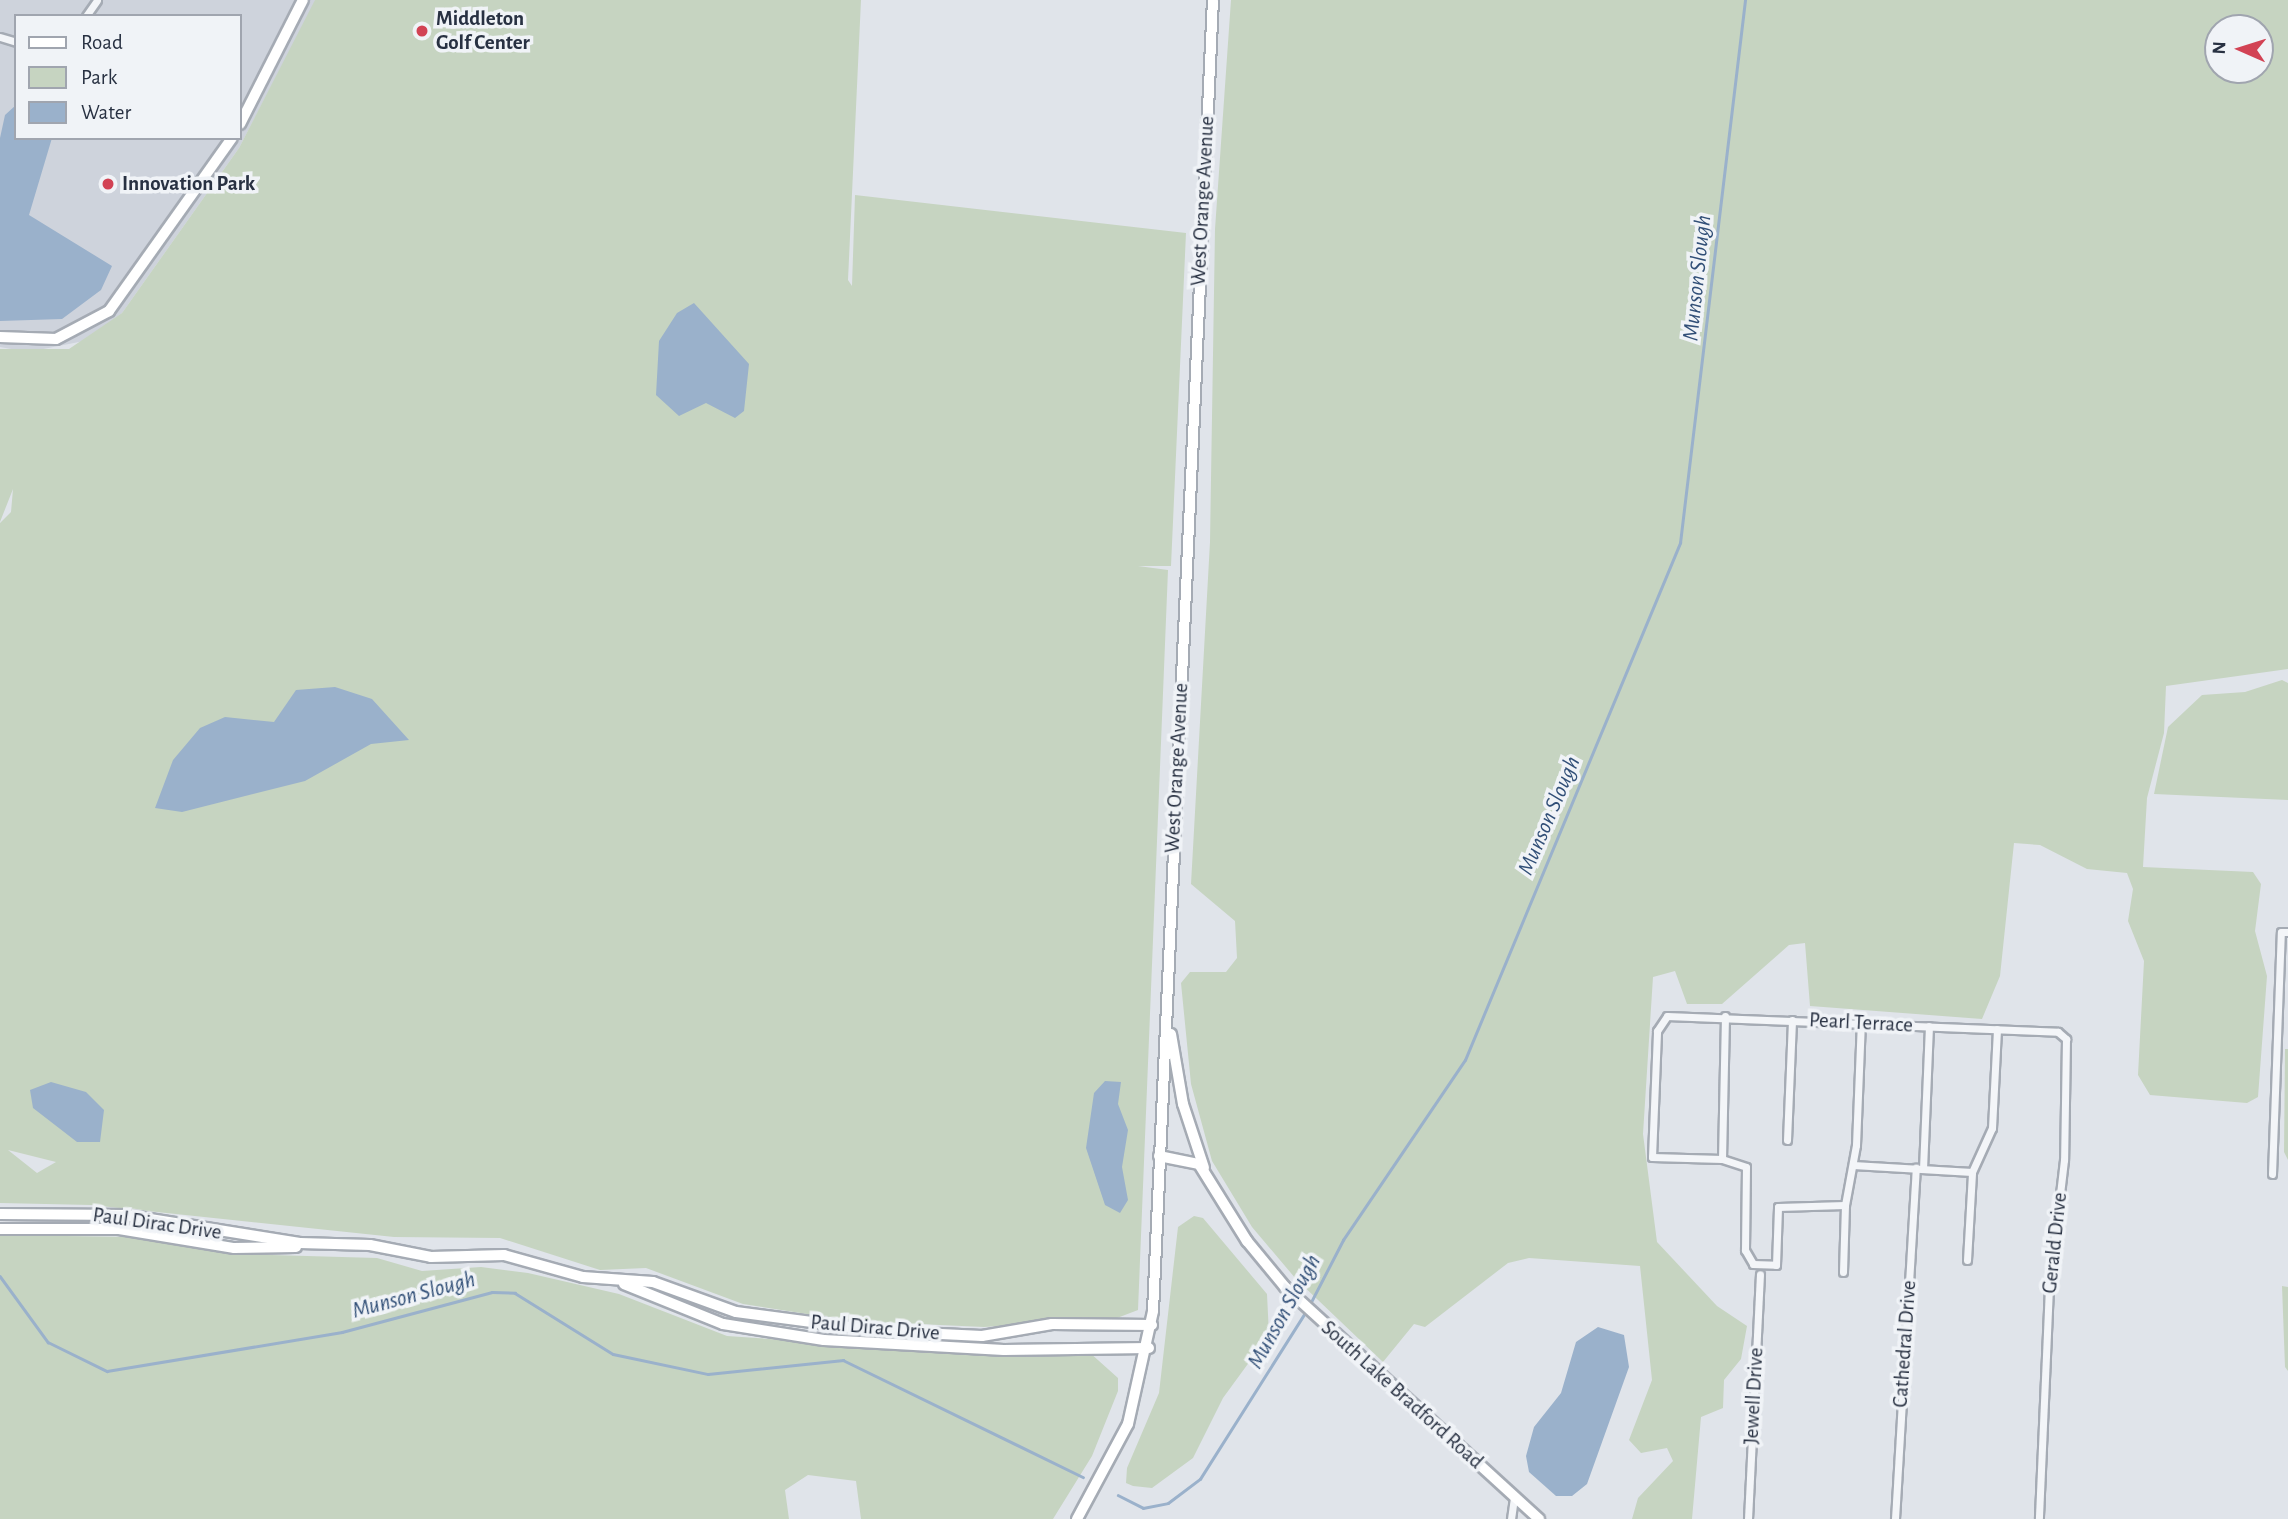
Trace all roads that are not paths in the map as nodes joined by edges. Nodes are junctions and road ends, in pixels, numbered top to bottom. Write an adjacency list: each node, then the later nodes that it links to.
1 (303, 0): 3 (street)
2 (1213, 0): 7 (street, West Orange Avenue)
3 (242, 120)
4 (231, 140): 5 (street)
5 (0, 337)
6 (2285, 932): 20 (street)
7 (1167, 998): 14 (street, West Orange Avenue); 19 (street)
8 (1725, 1016): 9 (street, Pearl Terrace); 15 (street); 15 (street, Pearl Terrace)
9 (1792, 1020): 10 (street, Pearl Terrace); 13 (street)
10 (1861, 1023): 11 (street, Pearl Terrace); 16 (street)
11 (1929, 1026): 12 (street, Pearl Terrace); 17 (street, Cathedral Drive)
12 (1997, 1030): 18 (street); 37 (street, Gerald Drive)
13 (1787, 1140)
14 (1159, 1156): 19 (street, South Lake Bradford Road); 29 (street, West Orange Avenue)
15 (1722, 1159): 21 (street)
16 (1853, 1165): 17 (street); 21 (street)
17 (1920, 1168): 18 (street); 36 (street, Cathedral Drive)
18 (1972, 1172): 25 (street)
19 (1206, 1174): 31 (street, South Lake Bradford Road)
20 (2272, 1174)
21 (1845, 1205): 26 (street)
22 (0, 1214): 24 (street, Paul Dirac Drive)
23 (0, 1229): 24 (street, Paul Dirac Drive)
24 (312, 1245): 28 (street, Paul Dirac Drive)
25 (1967, 1260)
26 (1843, 1272)
27 (1760, 1273): 35 (street, Jewell Drive)
28 (604, 1279): 29 (street, Paul Dirac Drive); 30 (street, Paul Dirac Drive)
29 (1152, 1325): 30 (street, West Orange Avenue)
30 (1149, 1348): 32 (street, West Orange Avenue)
31 (1514, 1497): 33 (street); 34 (street, South Lake Bradford Road)
32 (1077, 1519)
33 (1511, 1519)
34 (1539, 1519)
35 (1748, 1519)
36 (1895, 1519)
37 (2039, 1519)

